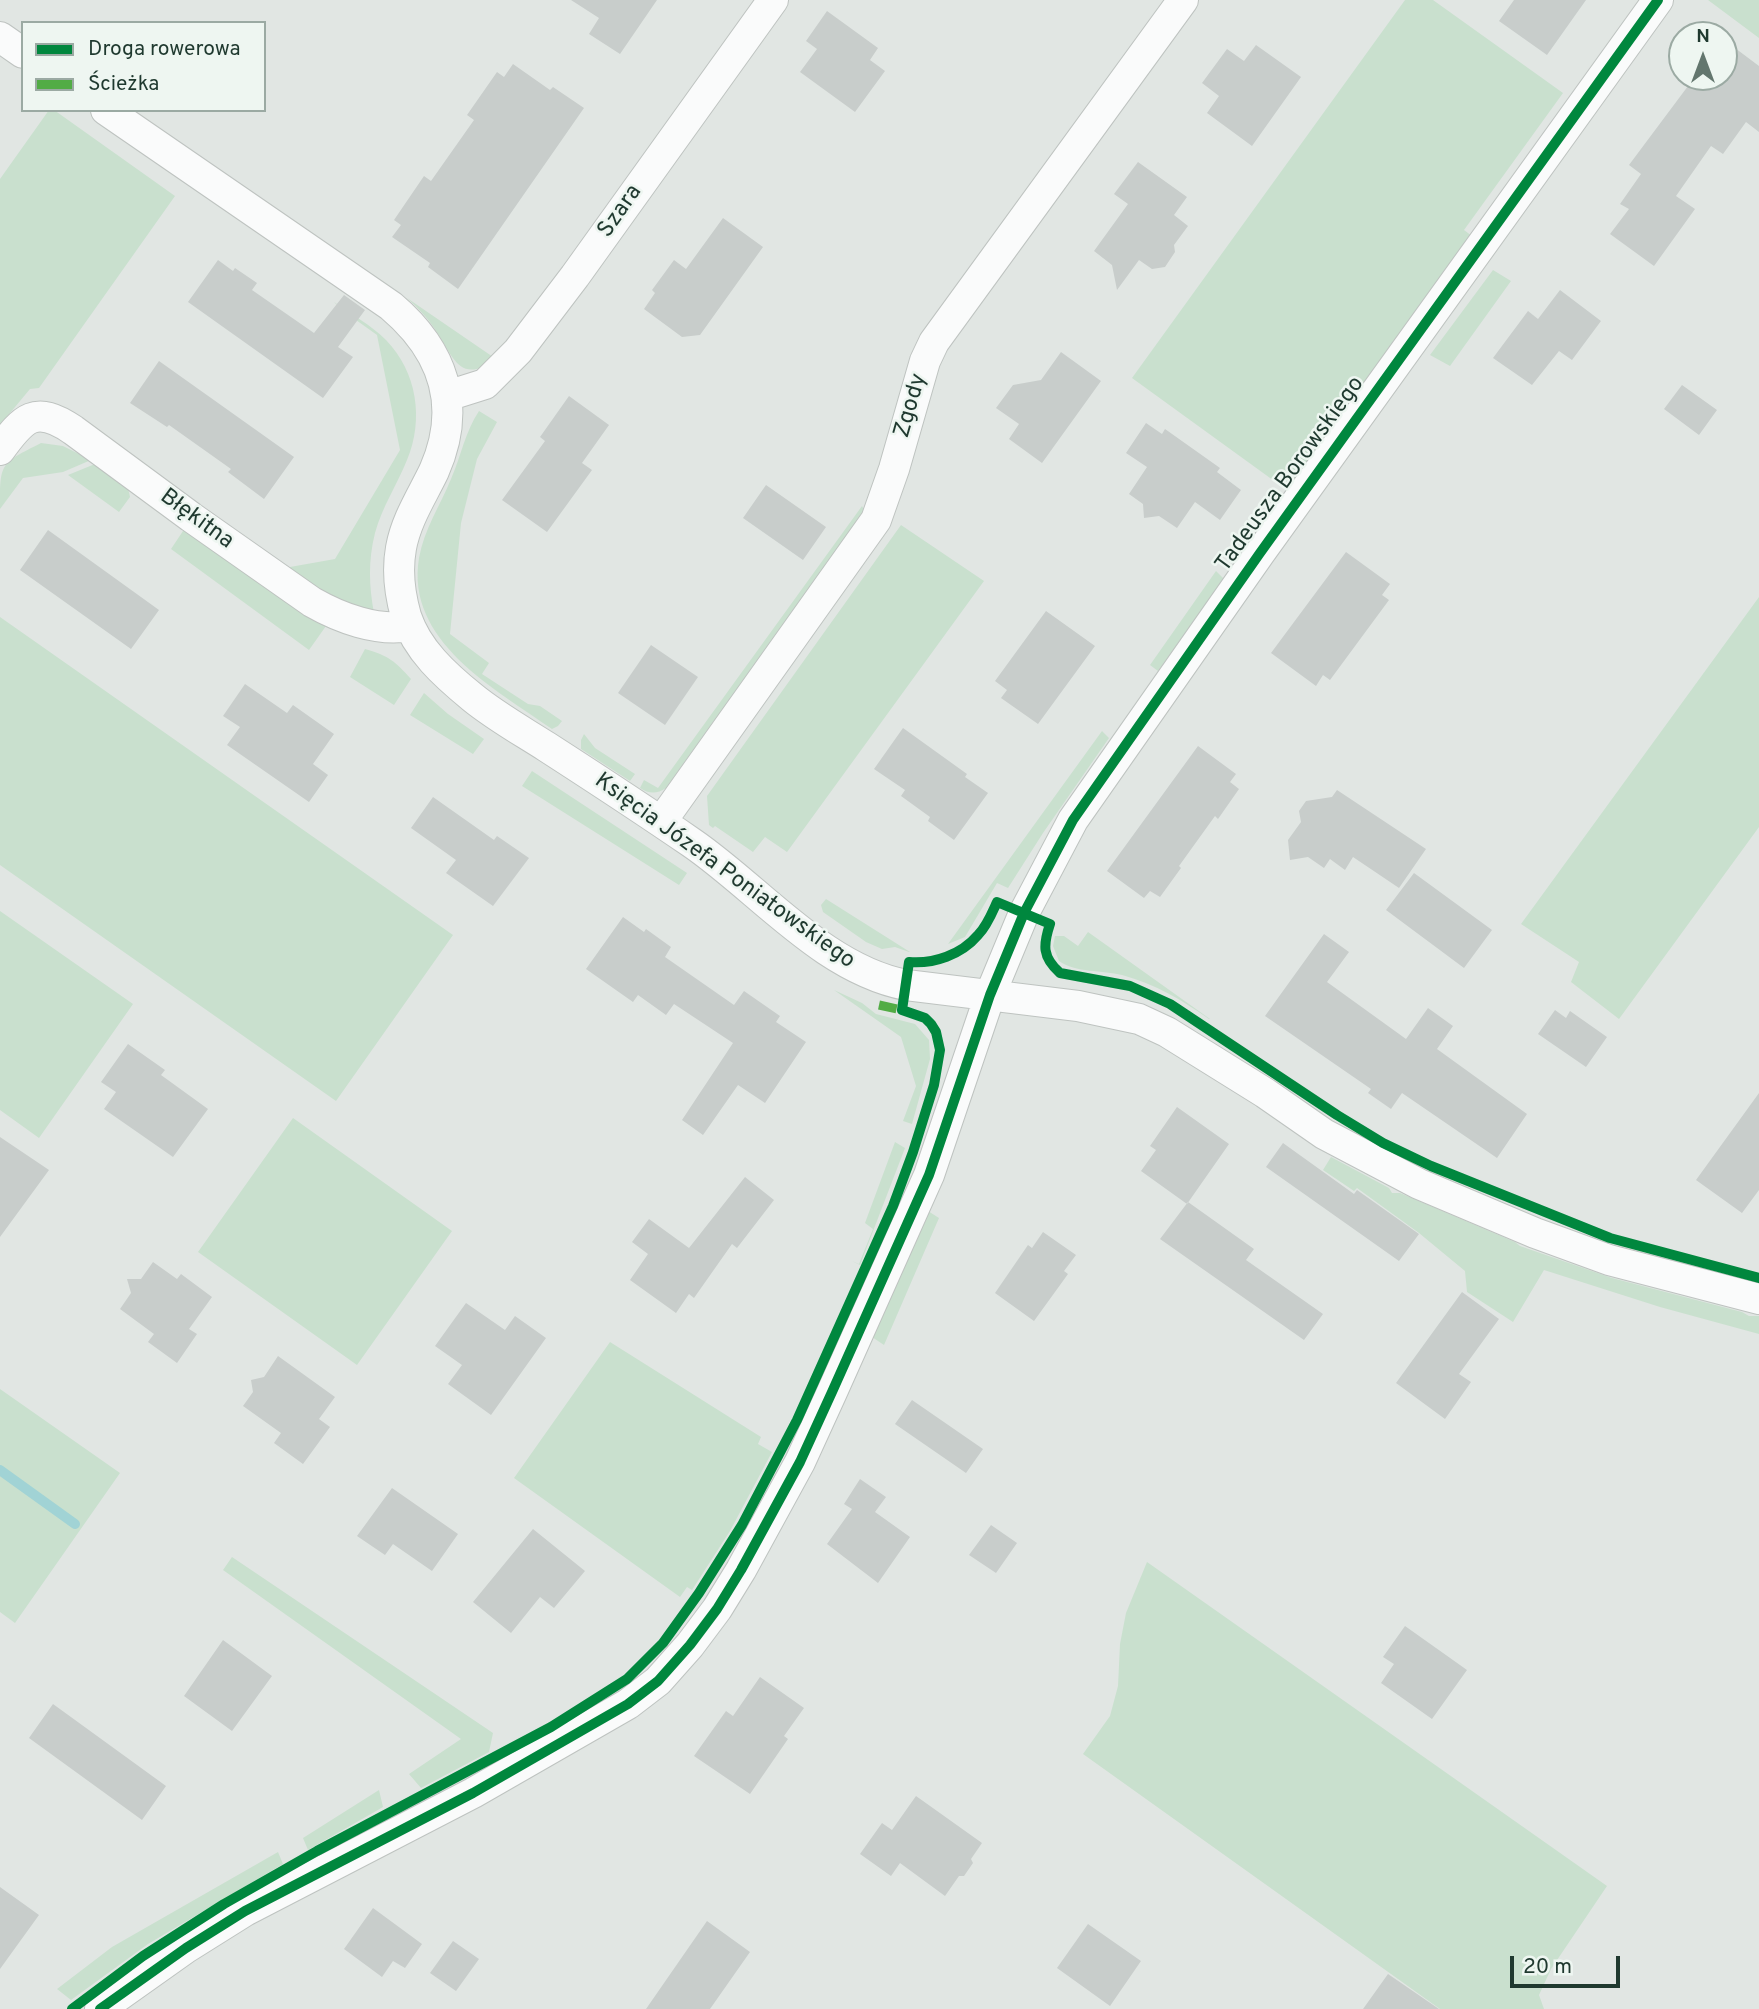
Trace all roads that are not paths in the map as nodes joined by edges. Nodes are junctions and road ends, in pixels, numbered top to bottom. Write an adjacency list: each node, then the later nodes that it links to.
1 (774, 0): 7 (street, Szara)
2 (1183, 0): 10 (street, Zgody)
3 (1658, 0): 11 (street, Tadeusza Borowskiego)
4 (0, 37): 5 (street)
5 (21, 52)
6 (109, 112): 7 (street, Księcia Józefa Poniatowskiego)
7 (447, 396): 9 (street, Księcia Józefa Poniatowskiego)
8 (0, 450): 9 (street, Błękitna)
9 (410, 626): 10 (street, Księcia Józefa Poniatowskiego)
10 (661, 822): 11 (street, Księcia Józefa Poniatowskiego)
11 (990, 995): 12 (street, Księcia Józefa Poniatowskiego); 13 (street, Tadeusza Borowskiego)
12 (1759, 1299)
13 (100, 2009)

